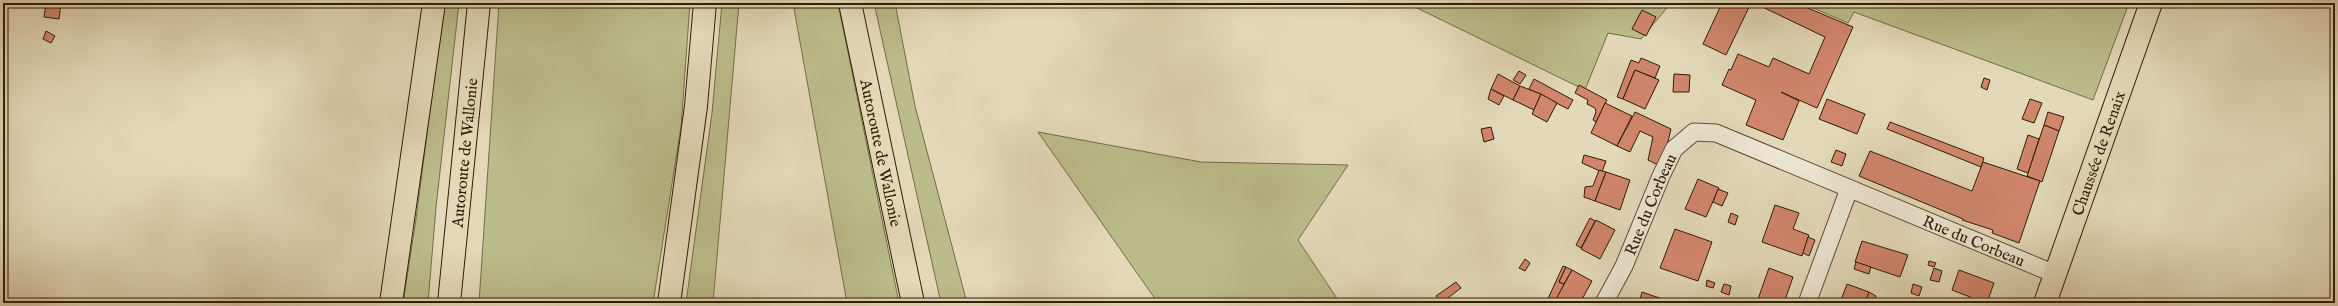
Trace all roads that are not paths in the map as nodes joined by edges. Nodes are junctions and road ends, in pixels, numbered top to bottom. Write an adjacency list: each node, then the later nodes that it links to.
1 (434, 3): 8 (main road)
2 (479, 3): 9 (main road, Autoroute de Wallonie)
3 (705, 3): 10 (main road)
4 (850, 3): 11 (main road, Autoroute de Wallonie)
5 (2151, 3): 7 (main road, Chaussée de Renaix)
6 (1849, 189): 7 (street, Rue du Corbeau); 12 (street, Rue du Corbeau); 13 (street)
7 (2055, 274): 14 (main road, Chaussée de Renaix)
8 (391, 303)
9 (449, 303)
10 (669, 303)
11 (913, 303)
12 (1604, 303)
13 (1807, 303)
14 (2045, 303)

